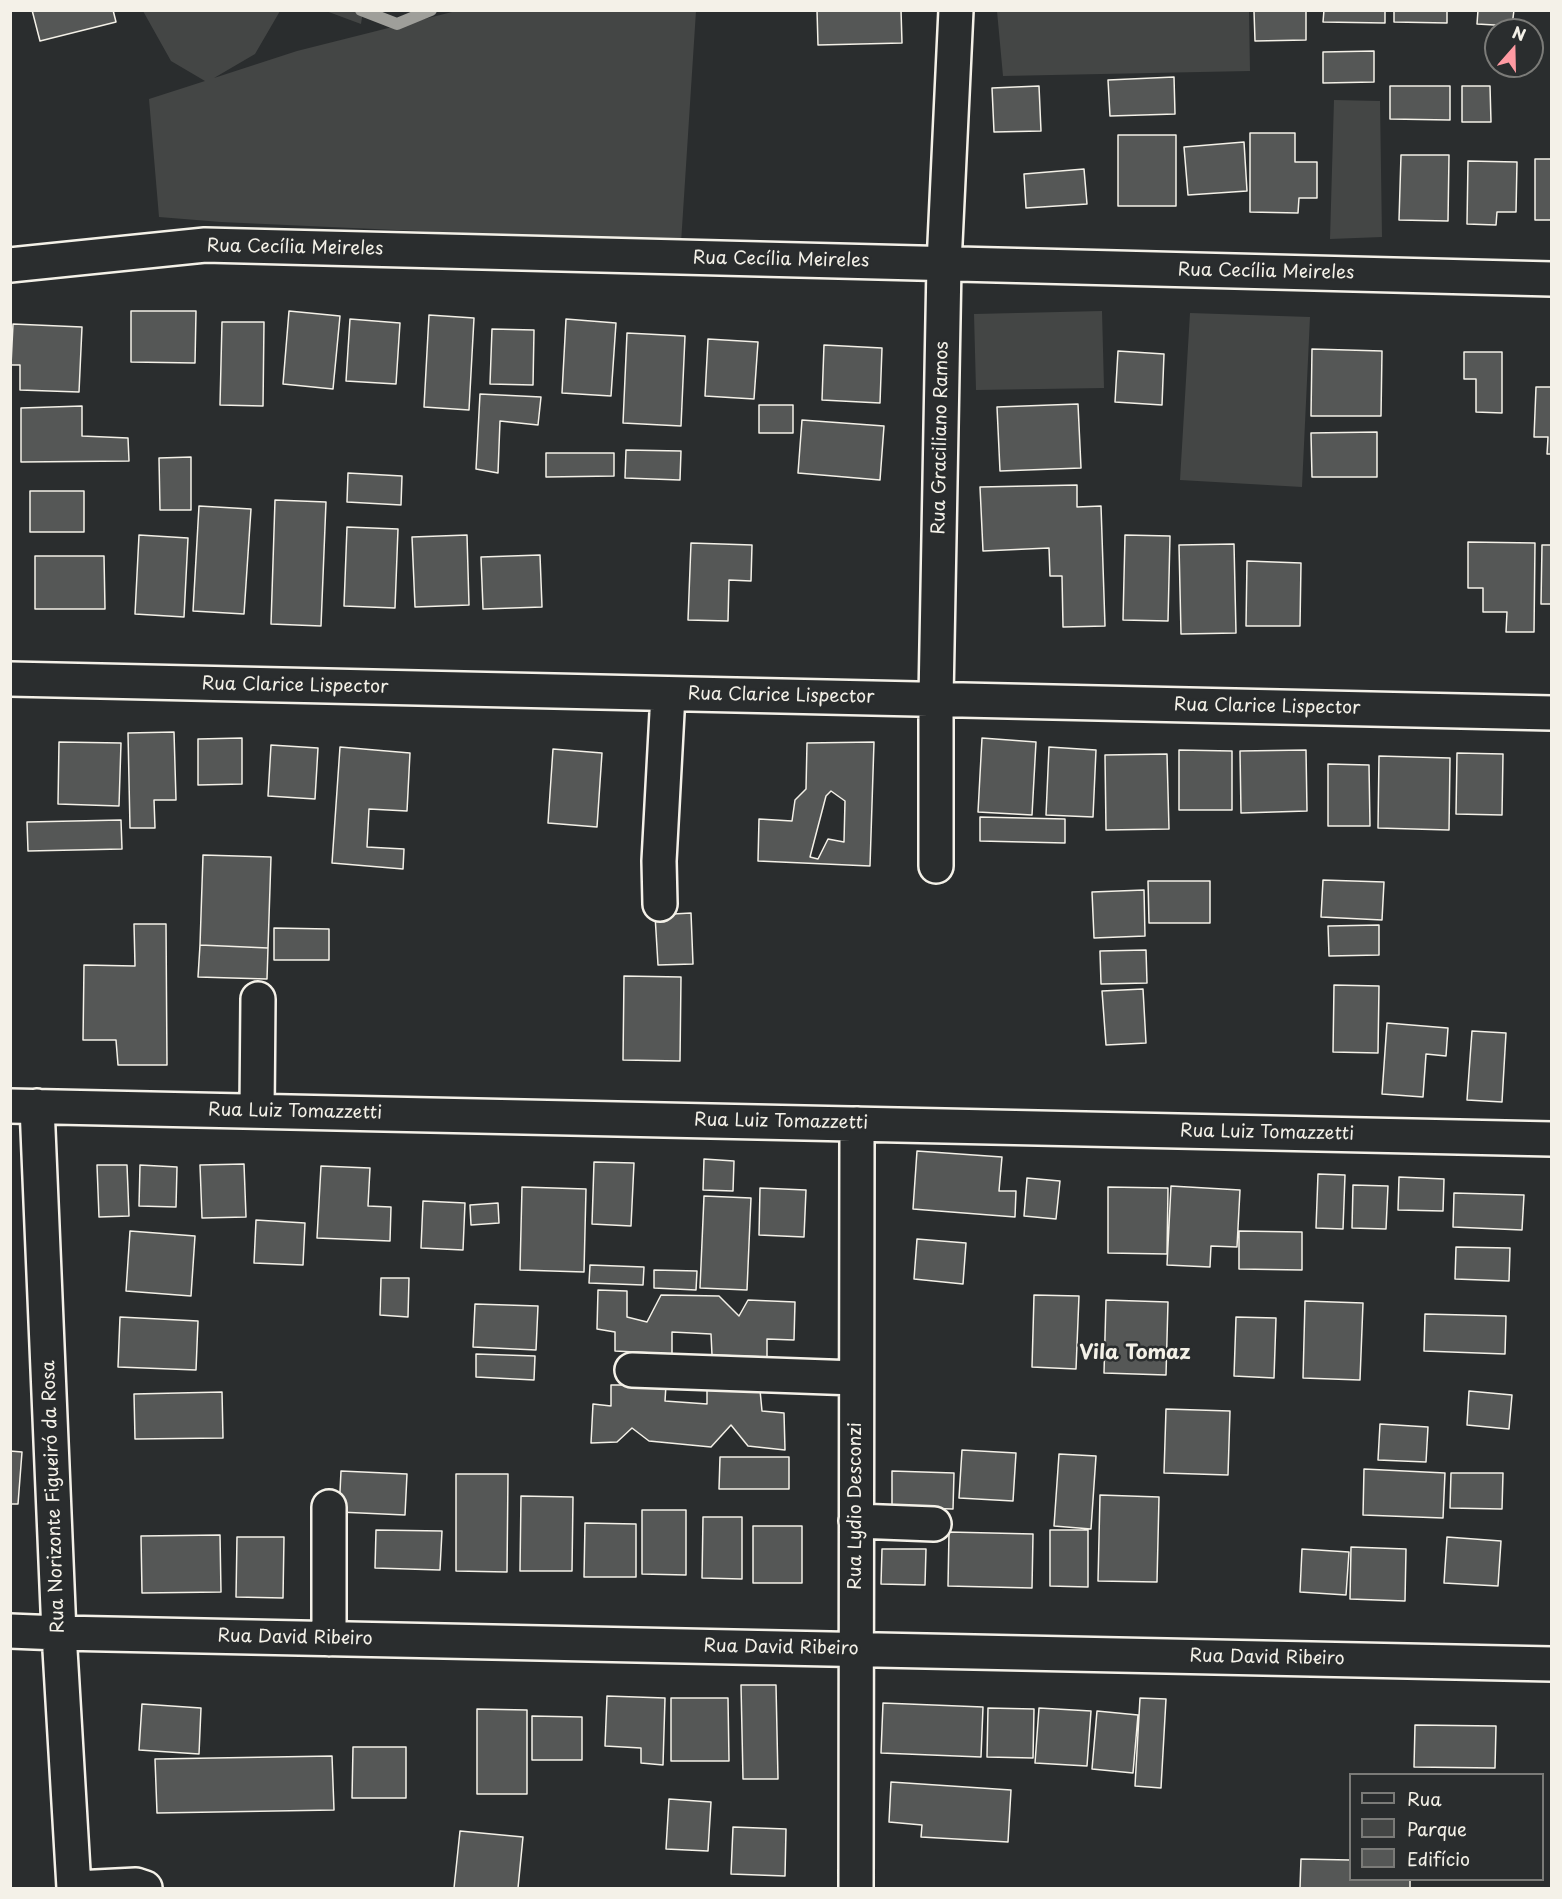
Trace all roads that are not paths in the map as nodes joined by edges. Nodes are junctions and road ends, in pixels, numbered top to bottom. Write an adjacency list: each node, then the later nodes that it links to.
1 (956, 10): 2 (street, Rua Graciliano Ramos)
2 (944, 264): 3 (street, Rua Cecília Meireles); 4 (street, Rua Cecília Meireles); 7 (street, Rua Graciliano Ramos)
3 (10, 265)
4 (1551, 279)
5 (10, 679): 6 (street, Rua Clarice Lispector)
6 (668, 694): 7 (street, Rua Clarice Lispector); 10 (street)
7 (936, 699): 8 (street, Rua Clarice Lispector); 9 (street, Rua Graciliano Ramos)
8 (1551, 713)
9 (936, 867)
10 (660, 904)
11 (258, 999): 13 (street)
12 (24, 1106): 13 (street, Rua Luiz Tomazzetti); 22 (street, Rua Norizonte Figueiró da Rosa)
13 (257, 1111): 14 (street, Rua Luiz Tomazzetti)
14 (857, 1124): 15 (street, Rua Luiz Tomazzetti); 17 (street, Rua Lydio Desconzi)
15 (1551, 1139)
16 (632, 1370): 17 (street)
17 (856, 1378): 19 (street, Rua Lydio Desconzi)
18 (329, 1507): 23 (street)
19 (856, 1521): 20 (street); 24 (street, Rua Lydio Desconzi)
20 (934, 1524)
21 (10, 1631): 22 (street, Rua David Ribeiro)
22 (59, 1634): 23 (street, Rua David Ribeiro); 26 (street, Rua Norizonte Figueiró da Rosa)
23 (329, 1639): 24 (street, Rua David Ribeiro)
24 (855, 1650): 25 (street, Rua David Ribeiro); 28 (street, Rua Lydio Desconzi)
25 (1551, 1664)
26 (75, 1888): 27 (street)
27 (145, 1888)
28 (856, 1888)

